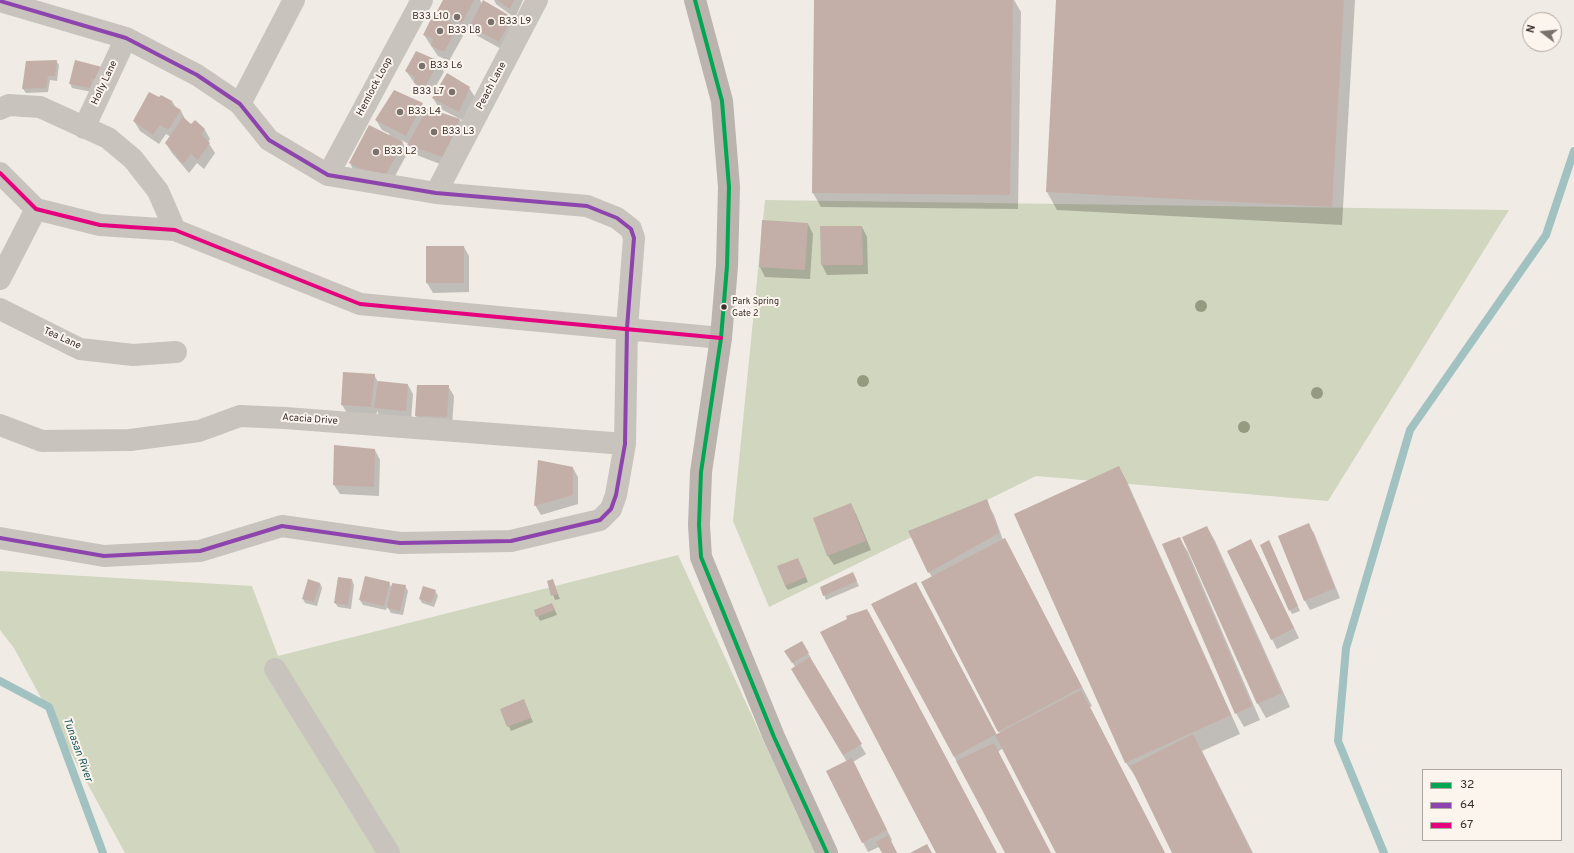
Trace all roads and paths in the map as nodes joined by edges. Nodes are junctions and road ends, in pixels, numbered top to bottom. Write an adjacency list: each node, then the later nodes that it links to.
1 (294, 0): 7 (street)
2 (422, 0): 11 (street, Hemlock Loop)
3 (537, 0): 12 (street, Peach Lane)
4 (695, 0): 18 (street)
5 (0, 1): 6 (street)
6 (126, 38): 7 (street); 9 (street, Holly Lane)
7 (240, 104): 11 (street)
8 (0, 109): 9 (street)
9 (84, 128): 14 (street)
10 (0, 173): 13 (street)
11 (328, 175): 12 (street)
12 (436, 194): 17 (street)
13 (36, 209): 14 (street); 15 (street)
14 (175, 230): 17 (street)
15 (0, 279)
16 (0, 309): 19 (street, Tea Lane)
17 (627, 328): 18 (street); 21 (street)
18 (721, 338): 25 (street)
19 (176, 352)
20 (0, 425): 21 (street, Acacia Drive)
21 (625, 444): 22 (street)
22 (0, 538)
23 (275, 669): 24 (street)
24 (389, 853)
25 (827, 853)

